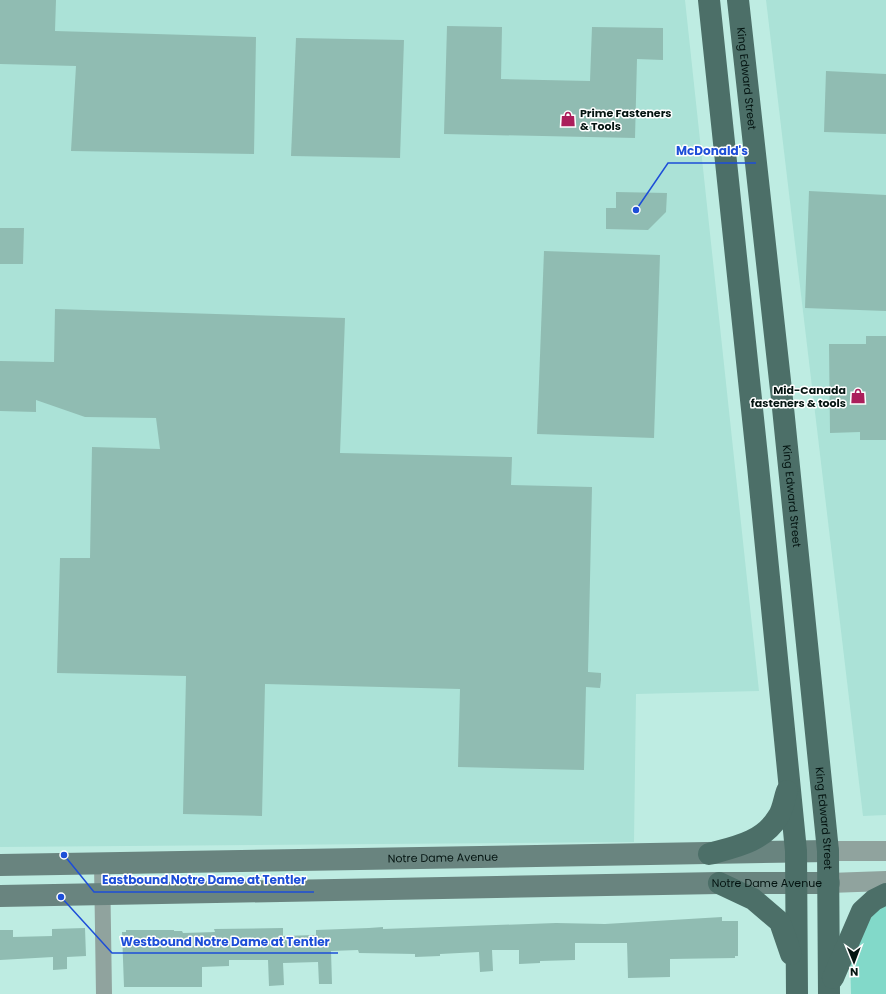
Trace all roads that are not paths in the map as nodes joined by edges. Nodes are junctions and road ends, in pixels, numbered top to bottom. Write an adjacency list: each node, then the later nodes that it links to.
1 (709, 0): 4 (main road)
2 (738, 0): 3 (main road, King Edward Street)
3 (756, 163): 4 (main road); 7 (main road, King Edward Street)
4 (726, 166): 5 (main road)
5 (788, 786): 6 (main road); 9 (main road)
6 (796, 851): 7 (main road, Notre Dame Avenue); 9 (main road, Notre Dame Avenue); 14 (main road)
7 (828, 851): 8 (street, Notre Dame Avenue); 15 (main road, King Edward Street)
8 (886, 851)
9 (709, 854): 10 (main road, Notre Dame Avenue)
10 (102, 864): 11 (main road, Notre Dame Avenue); 17 (street)
11 (0, 865)
12 (886, 881): 15 (street, Notre Dame Avenue)
13 (719, 883): 14 (main road, Notre Dame Avenue); 17 (main road, Notre Dame Avenue); 19 (main road)
14 (797, 883): 15 (main road, Notre Dame Avenue); 19 (main road)
15 (829, 883): 20 (main road, King Edward Street)
16 (886, 894): 20 (main road)
17 (103, 895): 18 (main road, Notre Dame Avenue); 21 (street)
18 (0, 896)
19 (797, 984)
20 (829, 990)
21 (104, 994)

